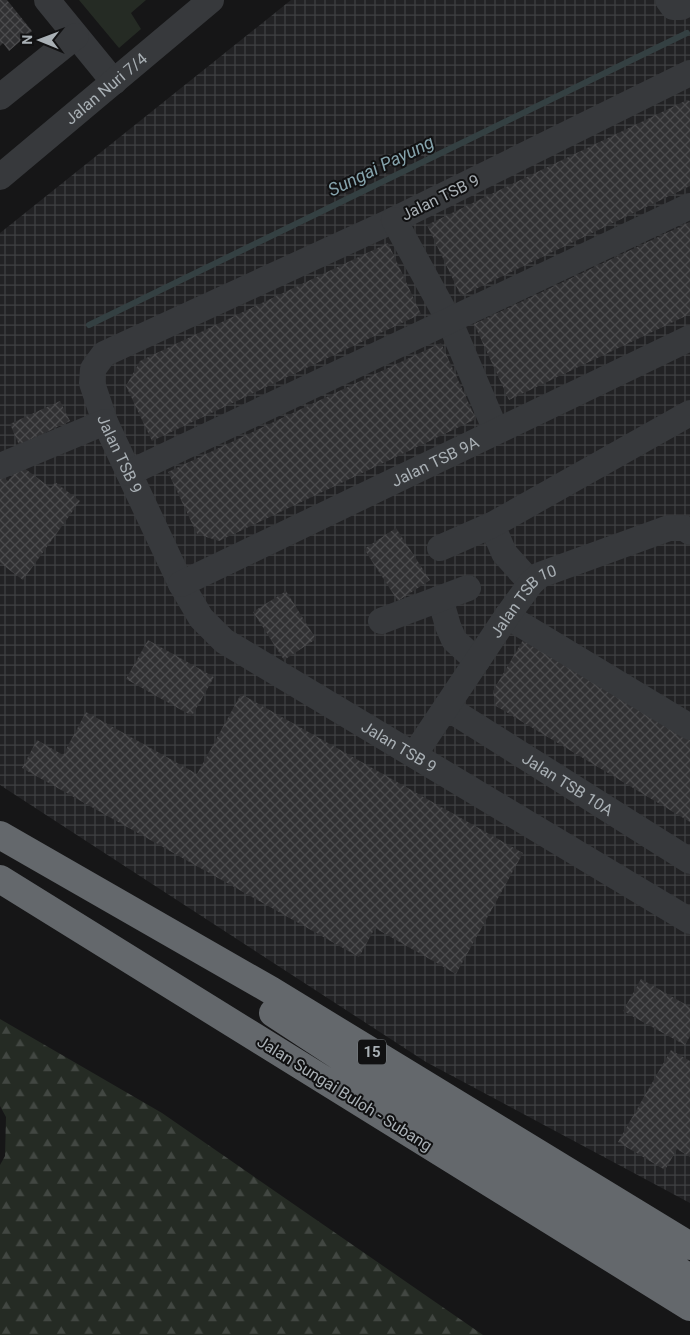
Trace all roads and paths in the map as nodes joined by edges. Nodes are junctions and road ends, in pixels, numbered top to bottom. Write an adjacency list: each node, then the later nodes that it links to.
1 (47, 0): 5 (street)
2 (212, 0): 7 (street, Jalan Nuri 7/4)
3 (668, 0): 4 (street)
4 (690, 3)
5 (76, 36): 7 (street); 8 (street)
6 (690, 73): 12 (street, Jalan TSB 9)
7 (114, 82): 9 (street, Jalan Nuri 7/4)
8 (0, 96)
9 (12, 155): 10 (street, Jalan Nuri 7/4)
10 (0, 178)
11 (690, 206): 13 (street)
12 (394, 220): 13 (street); 16 (street, Jalan TSB 9)
13 (450, 322): 17 (street); 19 (street)
14 (690, 338): 17 (street, Jalan TSB 9A)
15 (690, 413): 20 (street)
16 (106, 422): 18 (street); 19 (street, Jalan TSB 9)
17 (496, 431): 24 (street, Jalan TSB 9A)
18 (0, 466)
19 (129, 473): 24 (street, Jalan TSB 9)
20 (492, 525): 22 (street); 23 (street)
21 (690, 532): 23 (street, Jalan TSB 10)
22 (440, 548)
23 (531, 583): 27 (street, Jalan TSB 10)
24 (181, 584): 32 (street, Jalan TSB 9)
25 (468, 588): 26 (street)
26 (440, 598): 28 (street); 29 (street)
27 (507, 616): 29 (street, Jalan TSB 10); 31 (street)
28 (381, 621)
29 (477, 661): 30 (street, Jalan TSB 10)
30 (446, 707): 32 (street, Jalan TSB 10); 34 (street, Jalan TSB 10A)
31 (690, 727)
32 (414, 755): 37 (street, Jalan TSB 9)
33 (0, 835): 36 (highway, 15)
34 (689, 858)
35 (0, 879): 42 (highway, Jalan Sungai Buloh - Subang)
36 (110, 899): 38 (highway, 15); 41 (highway)
37 (690, 920)
38 (632, 1211): 39 (highway); 40 (highway, 15)
39 (690, 1227)
40 (690, 1246)
41 (690, 1278)
42 (690, 1307)

